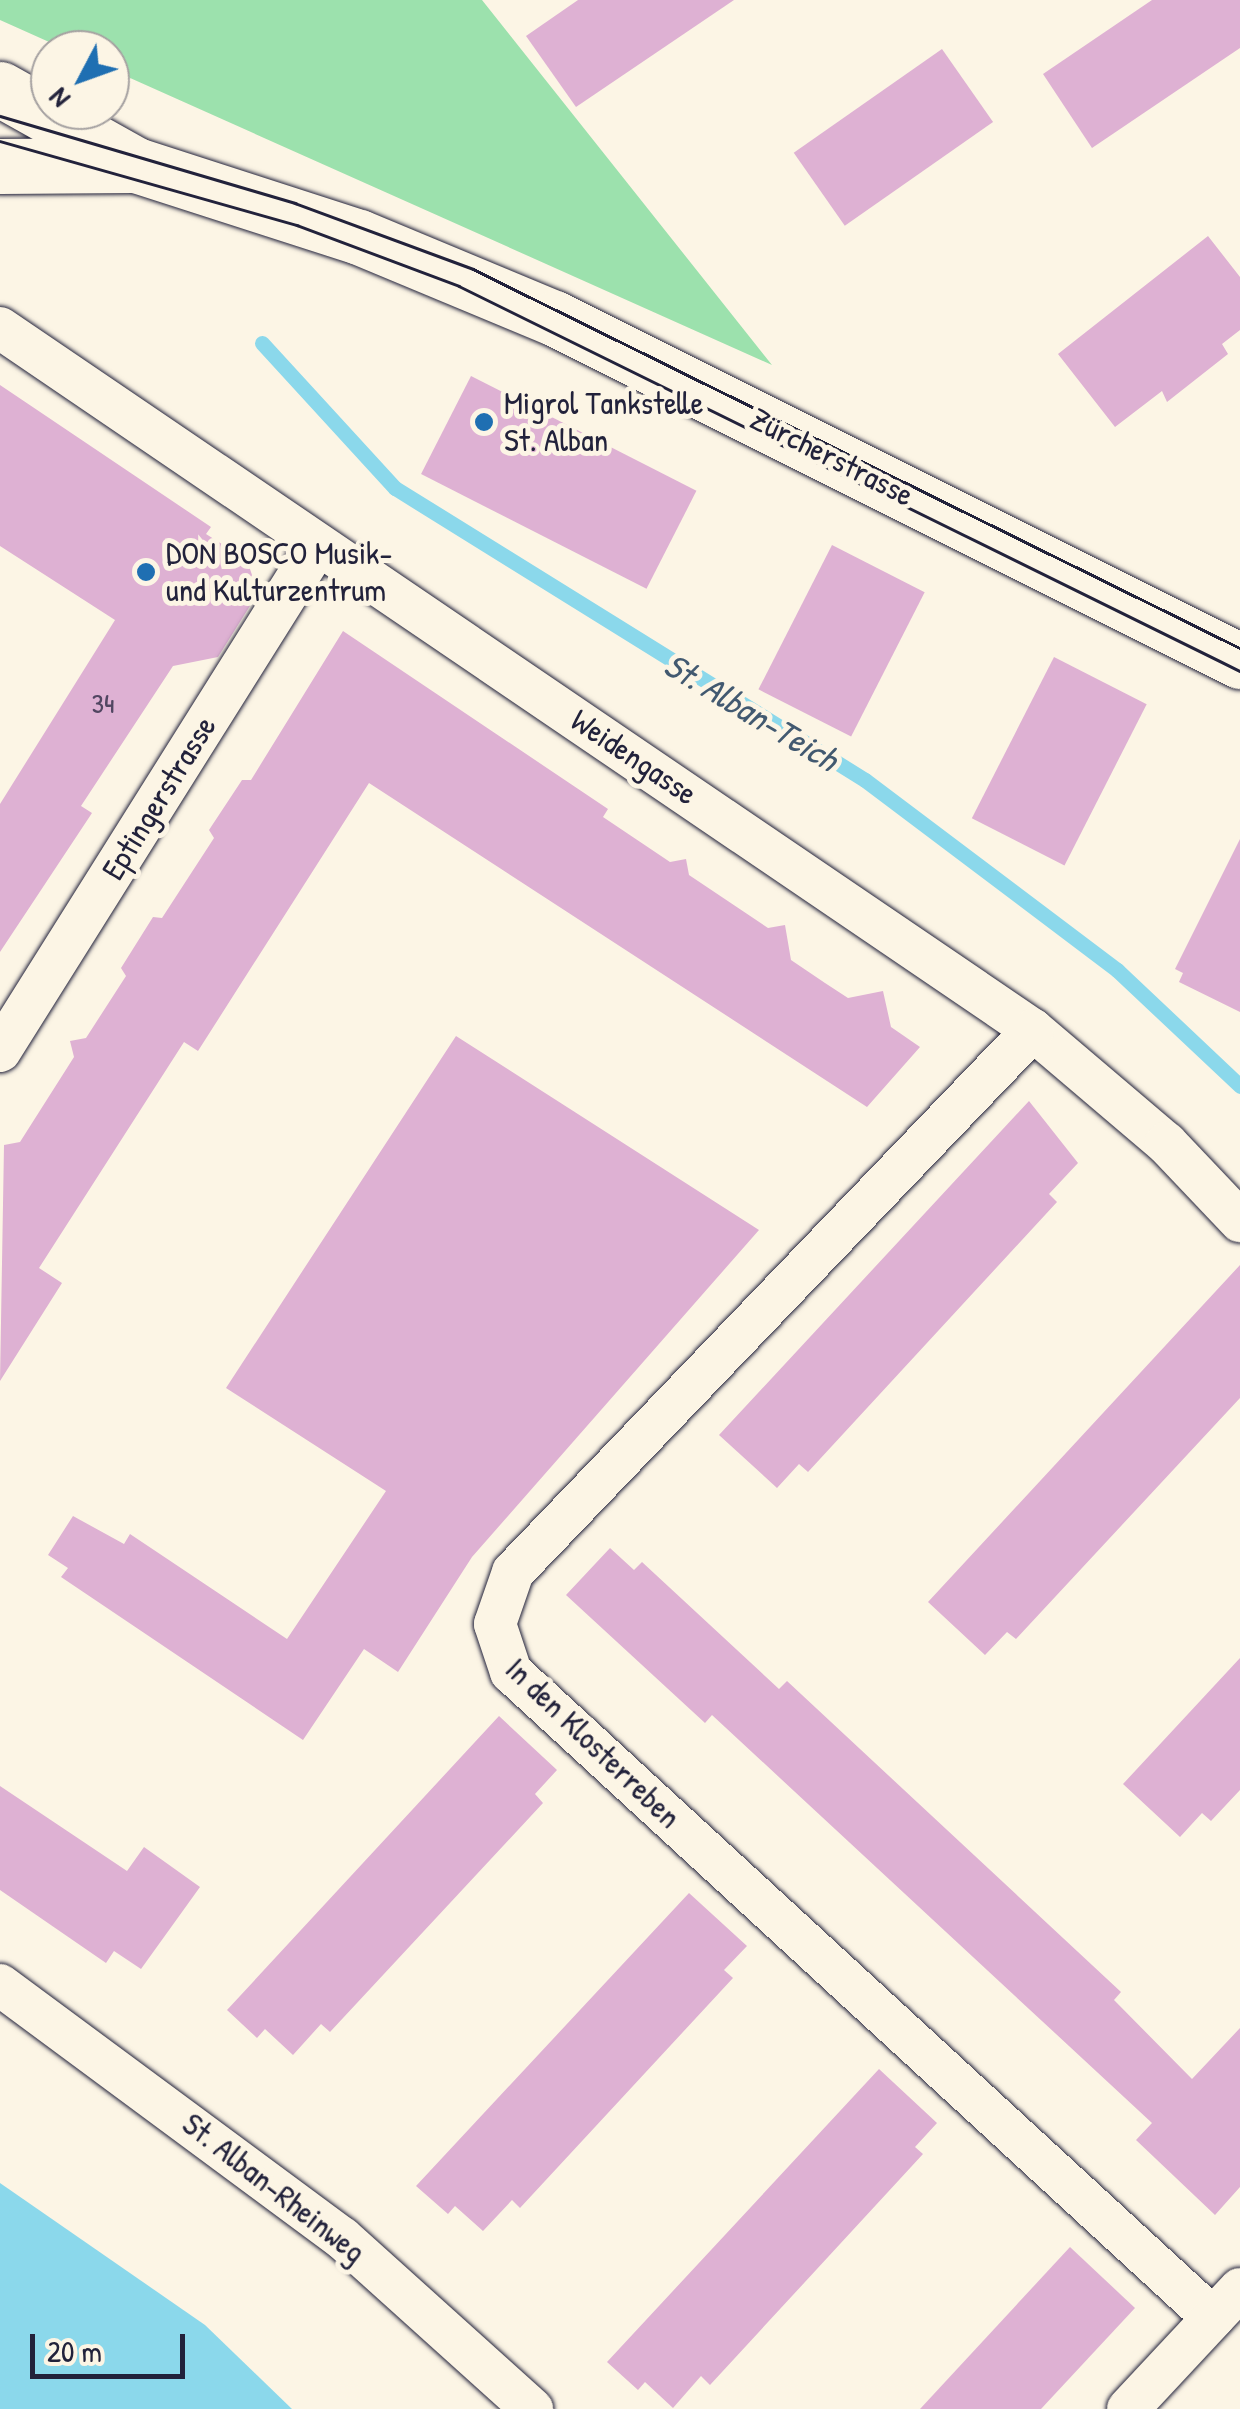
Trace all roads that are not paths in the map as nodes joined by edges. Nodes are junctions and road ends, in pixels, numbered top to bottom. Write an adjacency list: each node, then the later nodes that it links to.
1 (0, 90): 2 (main road, Zürcherstrasse)
2 (136, 165): 3 (main road, Zürcherstrasse); 6 (main road, Zürcherstrasse)
3 (0, 166)
4 (0, 328): 5 (street, Weidengasse)
5 (318, 546): 7 (street, Weidengasse); 8 (street, Eptingerstrasse)
6 (1240, 662)
7 (1033, 1030): 9 (street, Weidengasse); 11 (street, In den Klosterreben)
8 (0, 1051)
9 (1240, 1221)
10 (0, 1985): 12 (street, St. Alban-Rheinweg)
11 (1226, 2304): 13 (street)
12 (532, 2409)
13 (1128, 2409)

